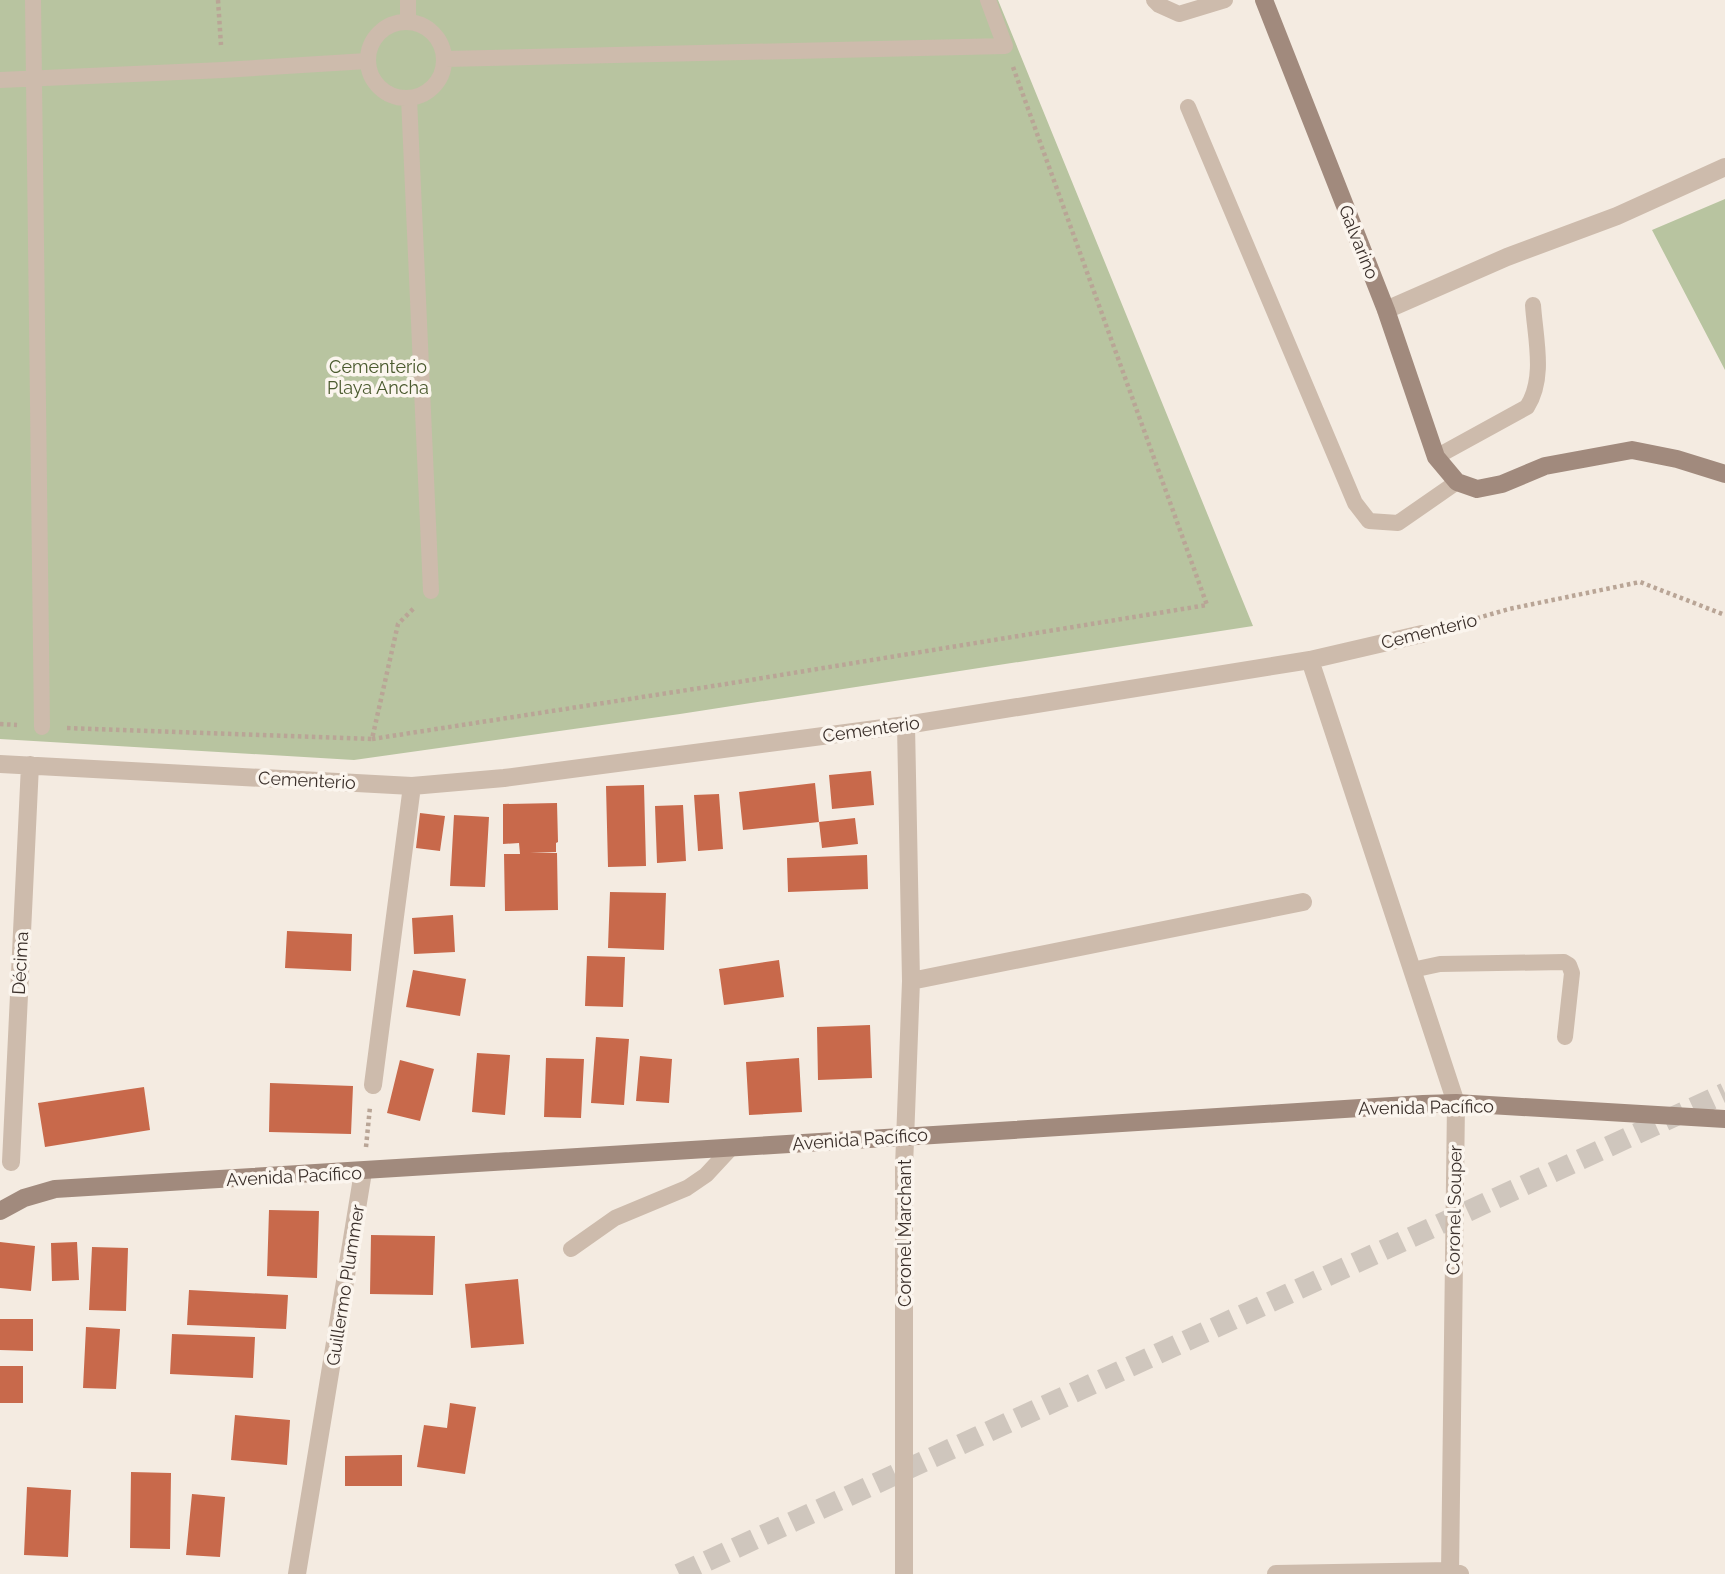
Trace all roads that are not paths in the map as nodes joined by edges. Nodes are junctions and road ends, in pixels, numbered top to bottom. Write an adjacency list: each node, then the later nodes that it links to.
1 (33, 0): 10 (lane)
2 (408, 0): 7 (lane)
3 (988, 0): 8 (lane)
4 (1154, 0): 5 (lane)
5 (1225, 0)
6 (1264, 0): 16 (street, Galvarino)
7 (408, 21): 8 (lane); 9 (lane)
8 (445, 59): 12 (lane)
9 (367, 61): 10 (lane); 12 (lane)
10 (36, 78): 11 (lane); 24 (lane)
11 (0, 80)
12 (409, 99): 20 (lane)
13 (1188, 107): 19 (lane)
14 (1725, 167): 16 (street)
15 (1533, 305): 17 (lane)
16 (1386, 310): 17 (street, Galvarino)
17 (1436, 457): 19 (street, Galvarino)
18 (1725, 474): 19 (street)
19 (1457, 482)
20 (431, 590)
21 (1422, 634): 22 (street, Cementerio)
22 (1310, 660): 23 (street, Cementerio); 29 (street, Coronel Souper)
23 (906, 725): 27 (street, Cementerio); 30 (street, Coronel Marchant)
24 (41, 727)
25 (0, 764): 26 (street, Cementerio)
26 (30, 765): 27 (street, Cementerio); 37 (street, Décima)
27 (412, 786): 32 (street)
28 (1303, 902): 30 (street)
29 (1412, 970): 31 (lane); 33 (street, Coronel Souper)
30 (911, 981): 35 (street, Coronel Marchant)
31 (1565, 1037)
32 (373, 1085)
33 (1456, 1103): 34 (street, Avenida Pacífico); 35 (street, Avenida Pacífico); 41 (street, Coronel Souper)
34 (1725, 1119)
35 (905, 1136): 36 (street, Avenida Pacífico); 43 (street, Coronel Marchant)
36 (732, 1147): 38 (street, Avenida Pacífico); 40 (lane)
37 (10, 1162)
38 (363, 1172): 39 (street, Avenida Pacífico); 42 (street, Guillermo Plummer)
39 (0, 1211)
40 (571, 1249)
41 (1453, 1573): 44 (street)
42 (297, 1574)
43 (904, 1574)
44 (1276, 1574)

